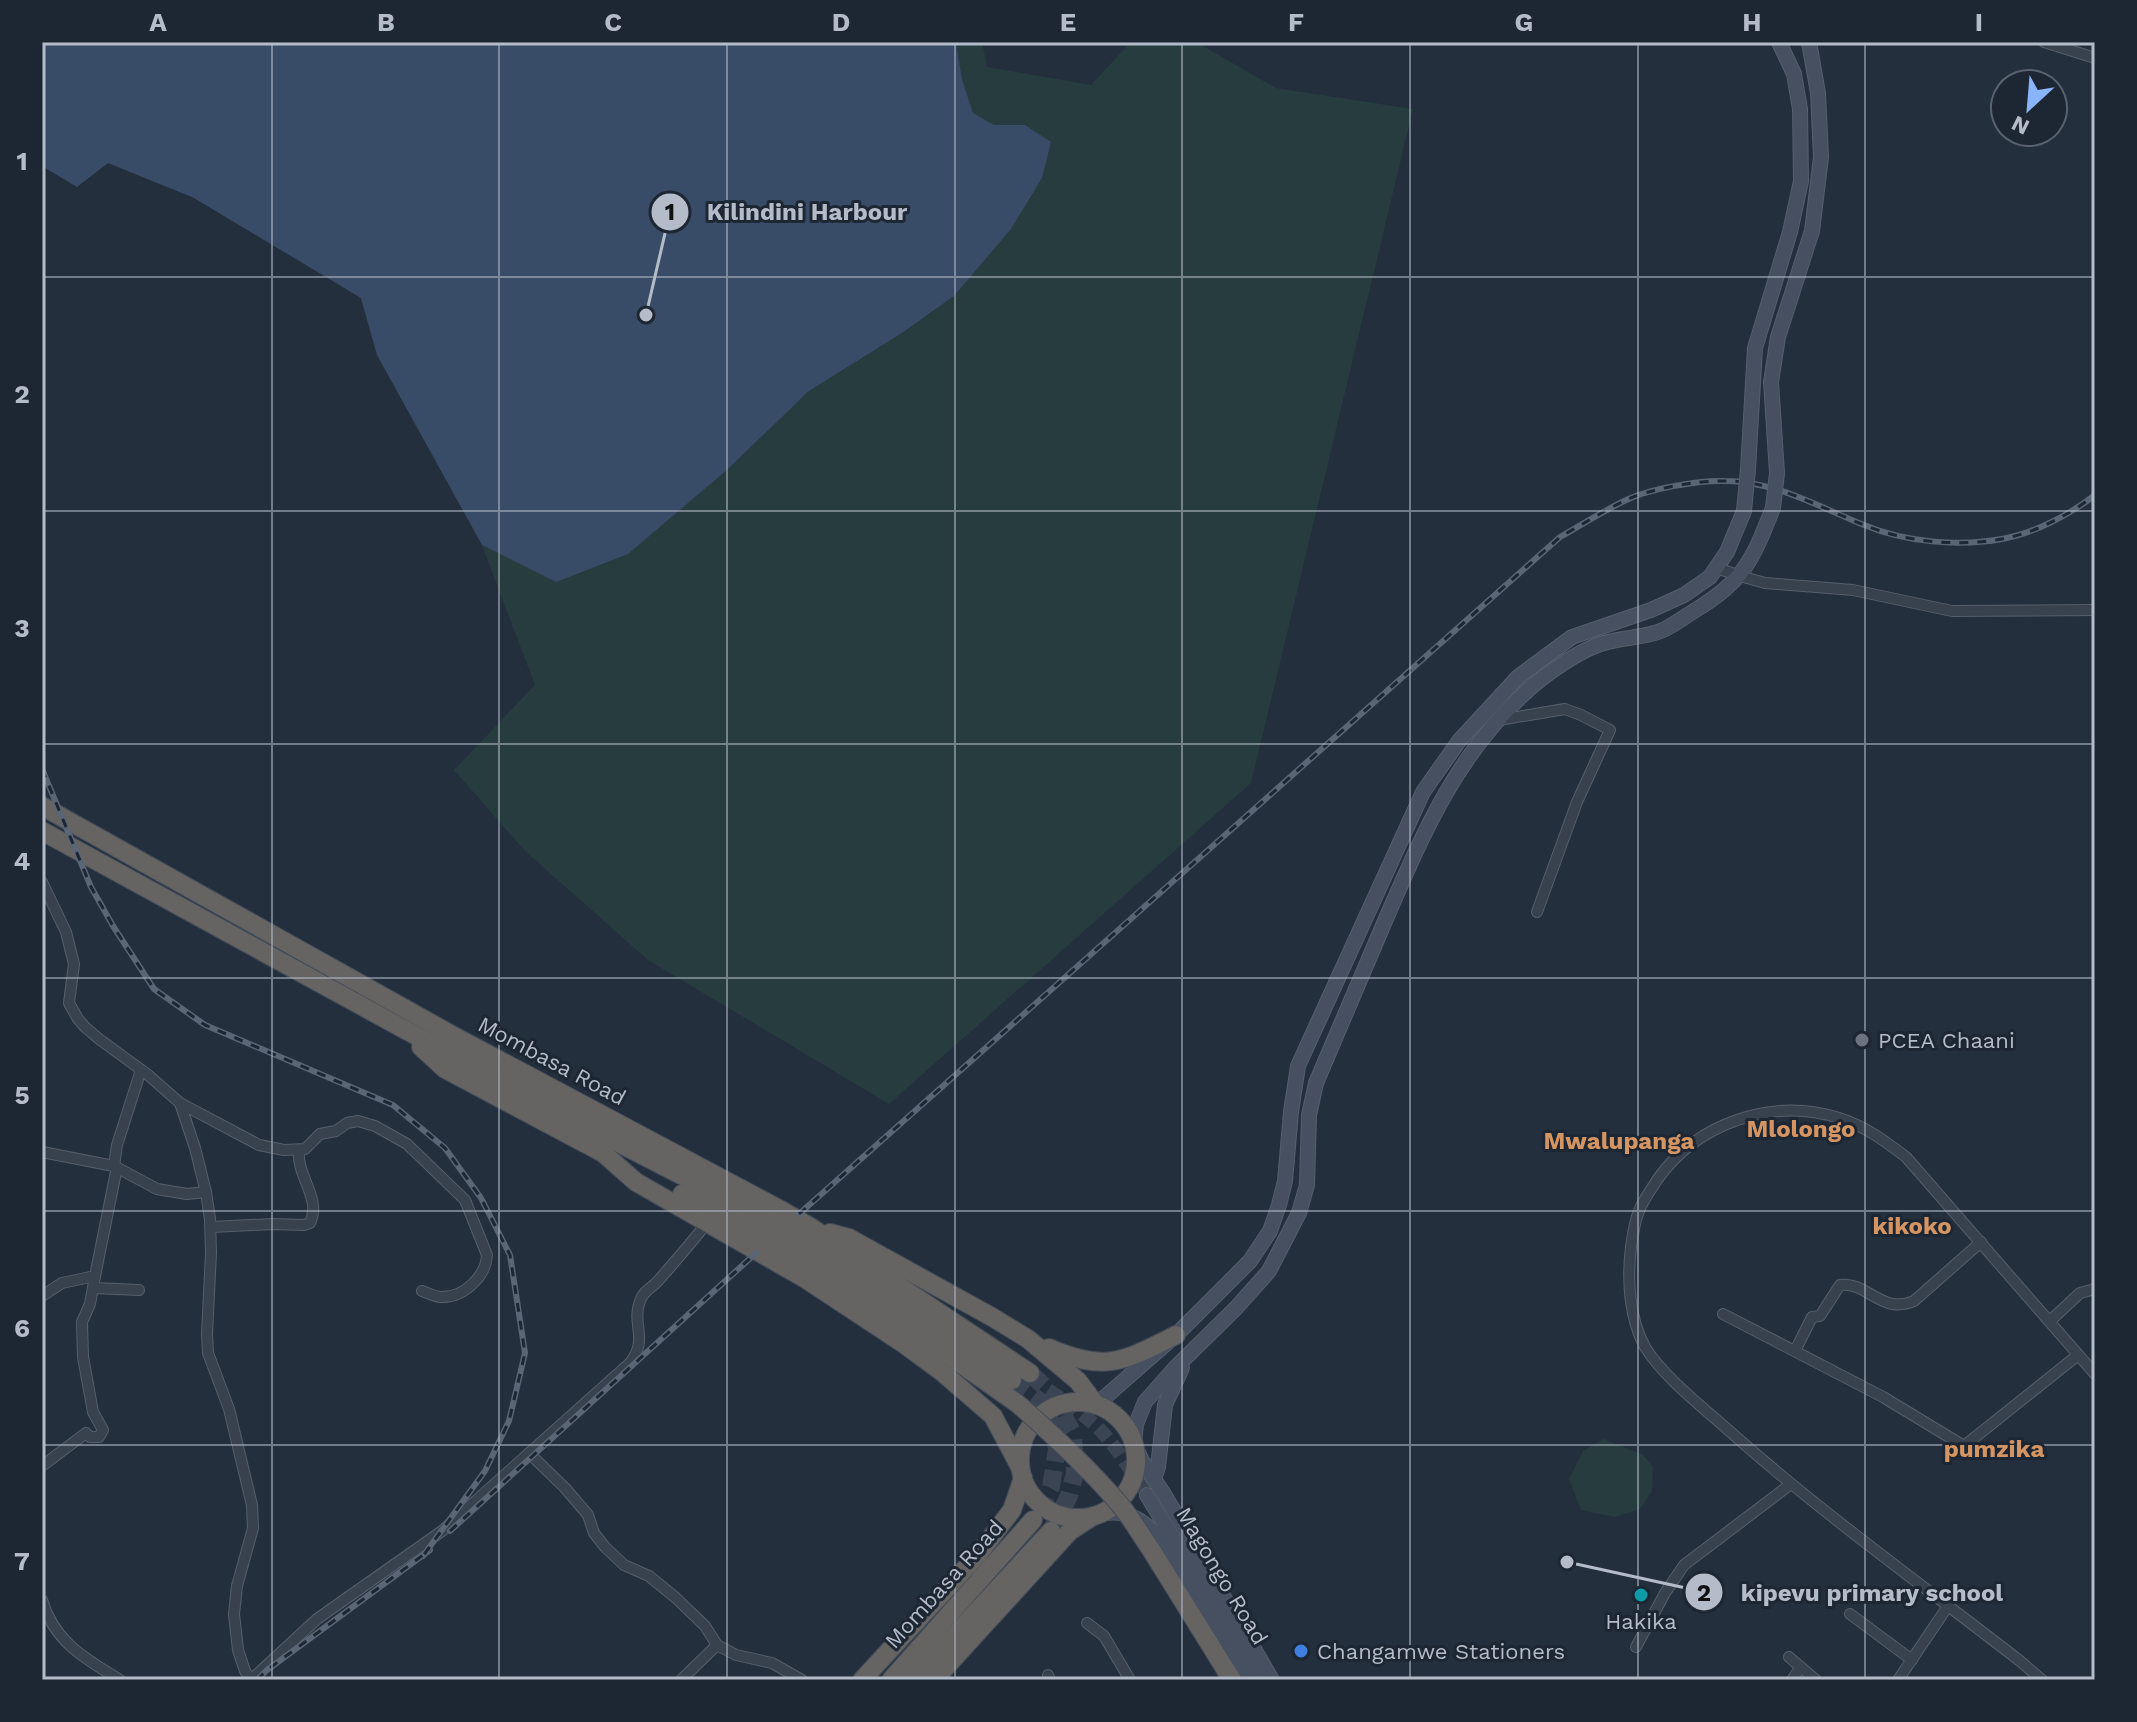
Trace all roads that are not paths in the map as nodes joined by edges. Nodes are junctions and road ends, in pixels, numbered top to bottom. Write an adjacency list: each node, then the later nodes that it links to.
1 (1779, 42): 7 (main road, bridge)
2 (1785, 42): 3 (main road)
3 (1797, 42)
4 (1809, 42): 8 (main road, bridge)
5 (2044, 42): 6 (street)
6 (2095, 58)
7 (1717, 568): 8 (street); 34 (main road)
8 (1740, 576): 9 (street); 10 (main road)
9 (2095, 610)
10 (1499, 720): 14 (street); 38 (main road)
11 (42, 806): 25 (highway, Mombasa Road)
12 (42, 831): 15 (highway, Mombasa Road)
13 (42, 882): 16 (street)
14 (1537, 912)
15 (402, 1028): 20 (highway); 41 (highway, Mombasa Road)
16 (141, 1070): 17 (street); 21 (street)
17 (180, 1103): 18 (street); 22 (street)
18 (299, 1150): 24 (street); 30 (street)
19 (42, 1152): 21 (street)
20 (603, 1153): 23 (highway); 71 (highway, bridge)
21 (115, 1167): 22 (street); 27 (street)
22 (206, 1192): 24 (street)
23 (707, 1223): 44 (street); 46 (highway)
24 (211, 1227): 63 (street)
25 (812, 1228): 35 (highway); 39 (highway, Mombasa Road)
26 (1981, 1242): 33 (street); 36 (street); 48 (street)
27 (95, 1282): 29 (street); 31 (street); 45 (street)
28 (2095, 1289): 33 (street)
29 (139, 1290)
30 (422, 1291)
31 (42, 1296)
32 (1723, 1314): 36 (street)
33 (2050, 1321): 37 (street)
34 (1176, 1335): 35 (highway); 42 (main road)
35 (1028, 1339): 42 (highway)
36 (1795, 1351): 37 (street)
37 (2078, 1355): 40 (street)
38 (1187, 1356): 43 (main road); 47 (main road)
39 (1030, 1373)
40 (2095, 1374)
41 (1012, 1380)
42 (1096, 1405): 43 (highway); 46 (highway)
43 (1134, 1444): 47 (main road); 50 (highway)
44 (529, 1453): 57 (street); 63 (street)
45 (42, 1466)
46 (1022, 1472): 50 (highway); 66 (highway)
47 (1154, 1479): 74 (main road)
48 (1791, 1484): 54 (street); 58 (street)
49 (1147, 1495): 73 (main road, Magongo Road)
50 (1099, 1515): 69 (highway); 72 (main road, Magongo Road)
51 (1033, 1520): 67 (highway, Mombasa Road)
52 (1051, 1531): 68 (highway, Mombasa Road)
53 (42, 1604): 62 (street)
54 (1948, 1606): 60 (street); 78 (street)
55 (1850, 1614): 60 (street)
56 (1087, 1623): 70 (street)
57 (717, 1645): 64 (street); 65 (street)
58 (1636, 1647)
59 (1789, 1657): 61 (street)
60 (1912, 1660): 77 (street)
61 (1800, 1668): 75 (street); 76 (street)
62 (120, 1680)
63 (251, 1680)
64 (681, 1680)
65 (802, 1680)
66 (862, 1680)
67 (891, 1680)
68 (913, 1680)
69 (934, 1680)
70 (1130, 1680)
71 (1232, 1680)
72 (1245, 1680)
73 (1259, 1680)
74 (1272, 1680)
75 (1792, 1680)
76 (1816, 1680)
77 (1898, 1680)
78 (2042, 1680)

